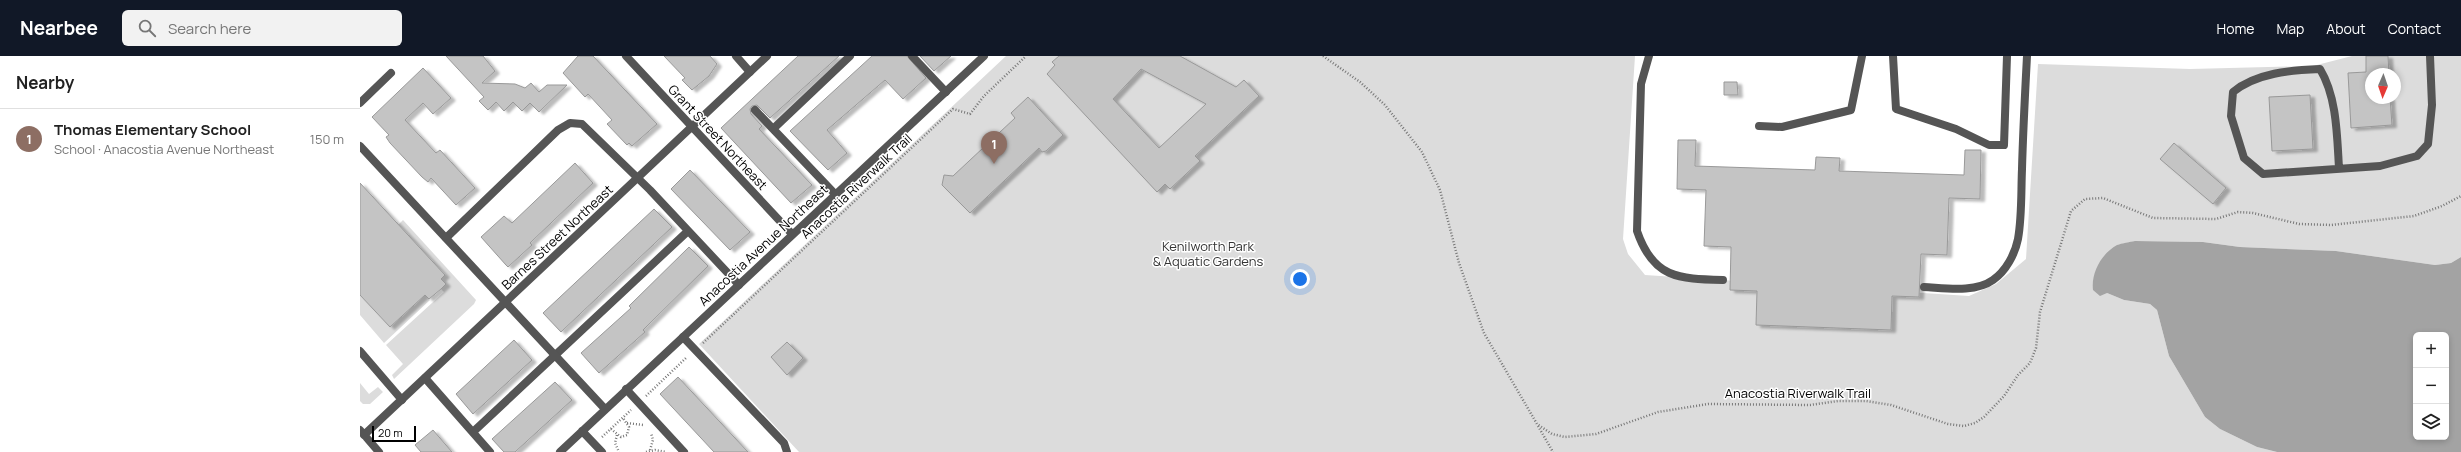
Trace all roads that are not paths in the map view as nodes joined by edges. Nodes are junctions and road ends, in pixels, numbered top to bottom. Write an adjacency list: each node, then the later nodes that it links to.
1 (626, 56): 19 (street, Grant Street Northeast)
2 (736, 56): 13 (street)
3 (767, 56): 13 (street, Barnes Street Northeast)
4 (850, 56): 20 (street)
5 (912, 56): 15 (street)
6 (984, 56): 15 (street, Anacostia Avenue Northeast)
7 (1649, 56): 28 (street)
8 (1862, 56): 18 (street)
9 (1893, 56): 10 (street)
10 (2007, 56)
11 (2027, 56): 30 (street)
12 (2430, 56): 22 (street)
13 (750, 72): 19 (street, Barnes Street Northeast)
14 (391, 73): 16 (street)
15 (946, 92): 24 (street, Anacostia Avenue Northeast)
16 (360, 103)
17 (755, 110): 20 (street)
18 (1759, 126)
19 (691, 127): 23 (street, Barnes Street Northeast); 26 (street, Grant Street Northeast)
20 (773, 129): 24 (street)
21 (360, 146): 27 (street)
22 (2339, 168): 22 (street)
23 (637, 177): 25 (street); 27 (street); 31 (street, Barnes Street Northeast)
24 (835, 194): 26 (street, Anacostia Avenue Northeast)
25 (688, 231): 29 (street); 34 (street)
26 (792, 234): 29 (street, Anacostia Avenue Northeast)
27 (446, 238): 31 (street)
28 (1723, 280)
29 (739, 285): 32 (street, Anacostia Avenue Northeast)
30 (1924, 287)
31 (505, 302): 34 (street); 35 (street, Barnes Street Northeast)
32 (683, 337): 36 (street, Anacostia Avenue Northeast); 47 (street)
33 (360, 351): 37 (street)
34 (556, 356): 38 (street); 40 (street)
35 (425, 378): 37 (street, Barnes Street Northeast); 40 (street)
36 (626, 389): 38 (street, Anacostia Avenue Northeast); 46 (street)
37 (402, 400): 41 (street, Barnes Street Northeast)
38 (605, 409): 39 (street, Anacostia Avenue Northeast)
39 (582, 431): 44 (street, Anacostia Avenue Northeast); 45 (street)
40 (473, 432): 43 (street)
41 (362, 433): 42 (street)
42 (379, 452)
43 (490, 452)
44 (560, 452)
45 (602, 452)
46 (684, 452)
47 (787, 452)

